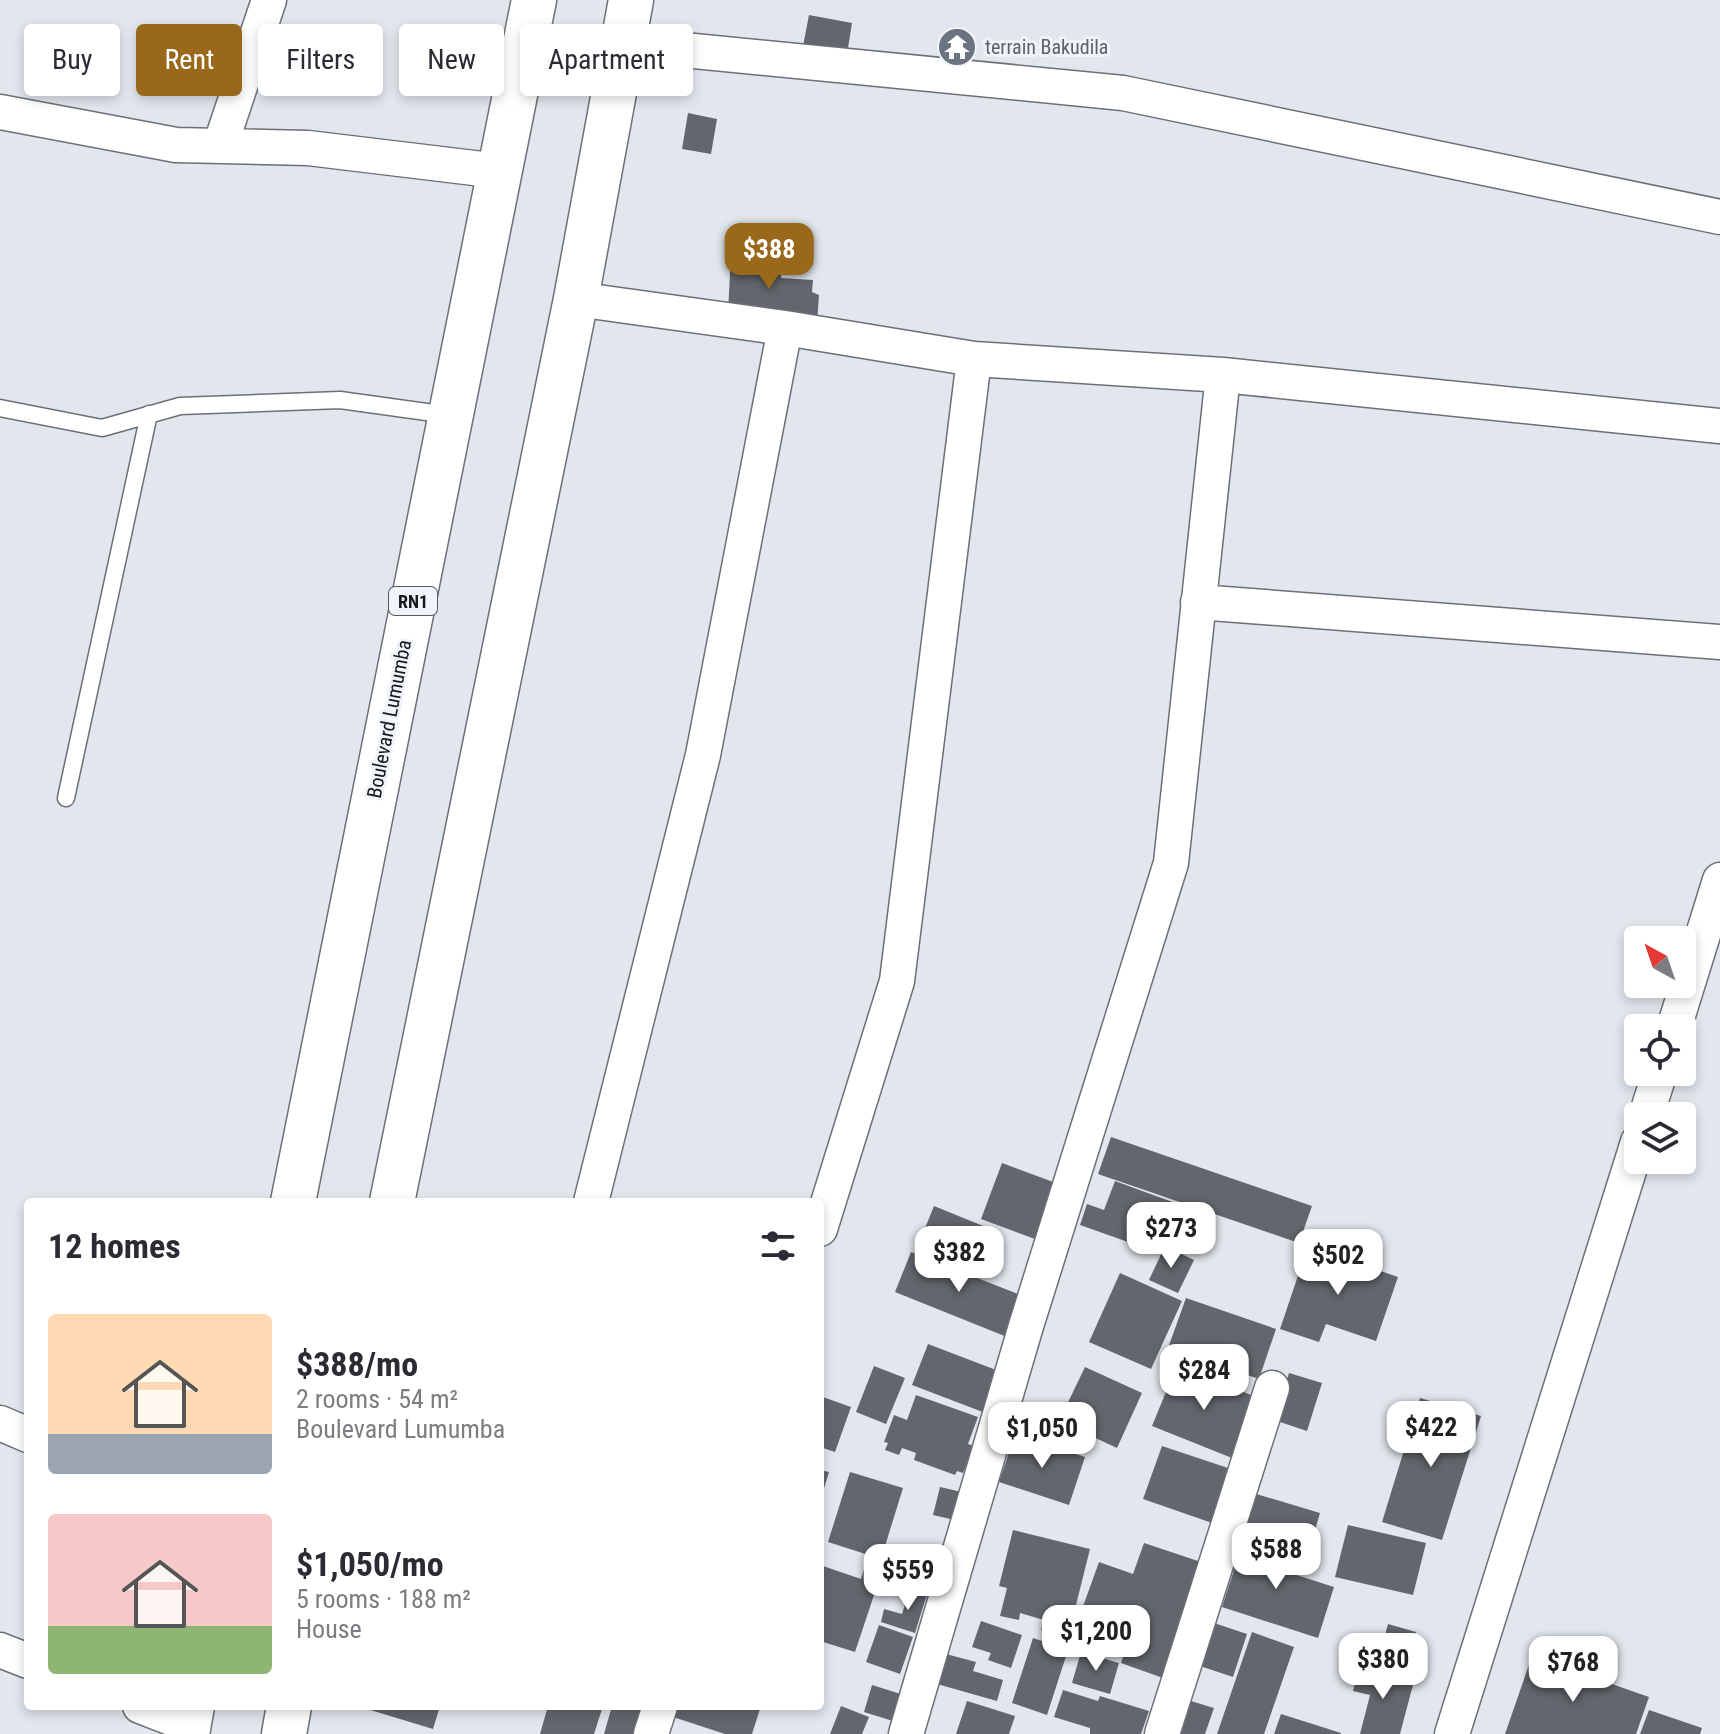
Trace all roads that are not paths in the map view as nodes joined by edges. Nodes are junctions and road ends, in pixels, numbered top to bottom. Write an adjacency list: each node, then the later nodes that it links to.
1 (269, 0): 8 (street)
2 (534, 0): 9 (highway, Boulevard Lumumba / RN1)
3 (631, 0): 4 (highway)
4 (627, 24)
5 (693, 51): 10 (street)
6 (613, 96): 11 (highway)
7 (0, 112): 8 (street)
8 (220, 146): 9 (street)
9 (499, 171): 17 (highway, Boulevard Lumumba / RN1)
10 (1720, 217)
11 (576, 299): 12 (street); 26 (highway)
12 (785, 328): 13 (street); 27 (street)
13 (974, 359): 14 (street); 28 (street)
14 (1223, 375): 18 (street); 19 (street)
15 (0, 408): 16 (lane)
16 (149, 414): 17 (lane); 21 (lane)
17 (450, 416): 25 (highway, Boulevard Lumumba / RN1)
18 (1720, 426)
19 (1198, 602): 20 (street); 40 (street)
20 (1720, 642)
21 (66, 798)
22 (1720, 880): 23 (street)
23 (1678, 1014)
24 (1628, 1174): 42 (street)
25 (294, 1198)
26 (393, 1198)
27 (592, 1198)
28 (824, 1216)
29 (1272, 1388): 41 (street)
30 (0, 1423): 31 (street)
31 (24, 1433)
32 (0, 1650): 33 (street)
33 (24, 1659)
34 (152, 1710): 37 (street)
35 (288, 1710): 38 (highway)
36 (659, 1710): 39 (street)
37 (189, 1722)
38 (284, 1734)
39 (651, 1734)
40 (906, 1734)
41 (1162, 1734)
42 (1452, 1734)

